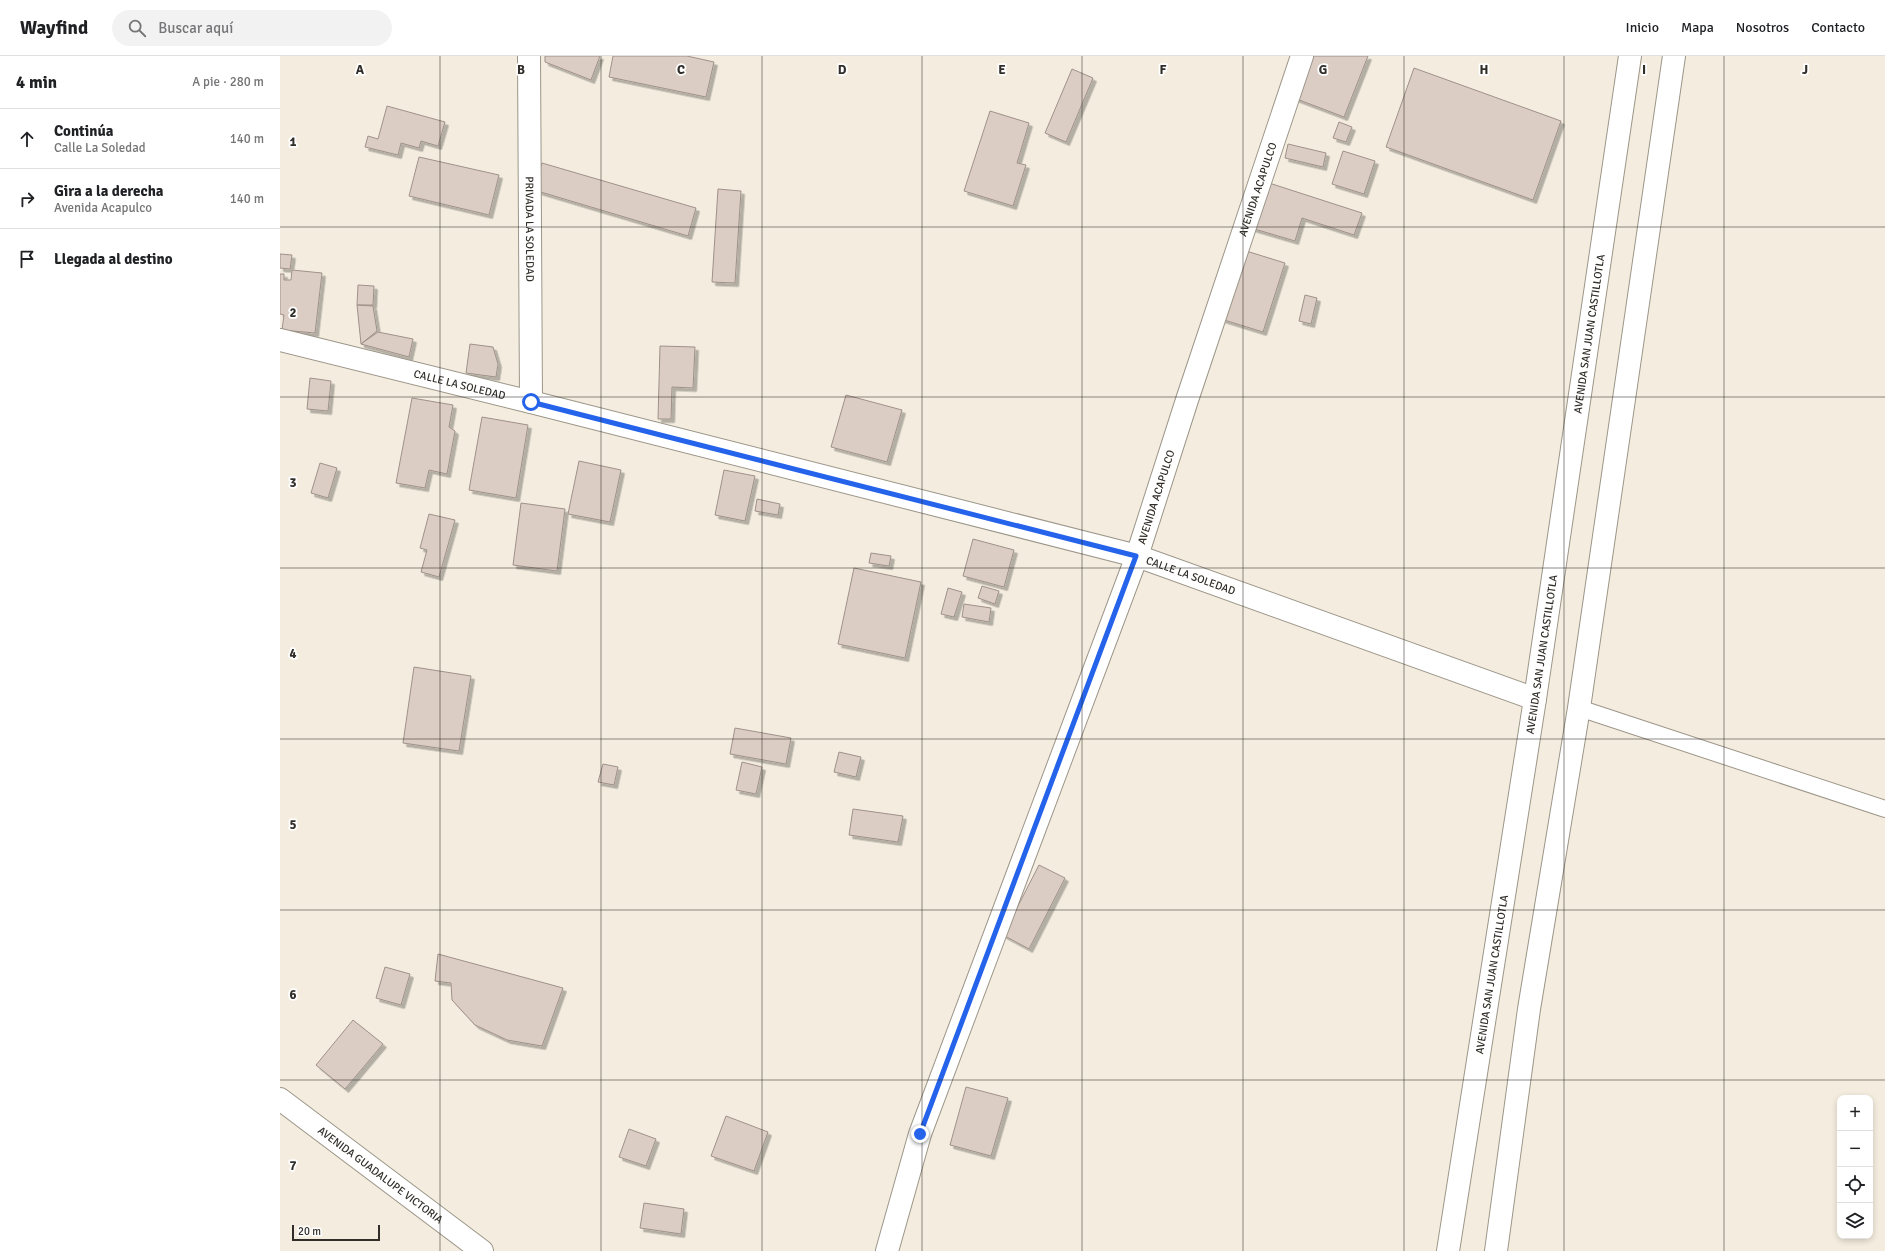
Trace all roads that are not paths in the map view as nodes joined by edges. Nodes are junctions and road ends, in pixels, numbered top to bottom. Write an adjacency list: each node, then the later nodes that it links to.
1 (529, 56): 6 (street, PRIVADA LA SOLEDAD)
2 (1302, 56): 7 (street, AVENIDA ACAPULCO)
3 (1630, 56): 8 (street, AVENIDA SAN JUAN CASTILLOTLA)
4 (1674, 56): 9 (street)
5 (280, 340): 6 (street, CALLE LA SOLEDAD)
6 (531, 402): 7 (street, CALLE LA SOLEDAD)
7 (1136, 556): 8 (street, CALLE LA SOLEDAD); 13 (street, AVENIDA ACAPULCO)
8 (1534, 699): 14 (street, AVENIDA SAN JUAN CASTILLOTLA)
9 (1579, 708): 10 (lane); 15 (street)
10 (1885, 809)
11 (280, 1099): 12 (street, AVENIDA GUADALUPE VICTORIA)
12 (482, 1251)
13 (887, 1251)
14 (1448, 1251)
15 (1496, 1251)

